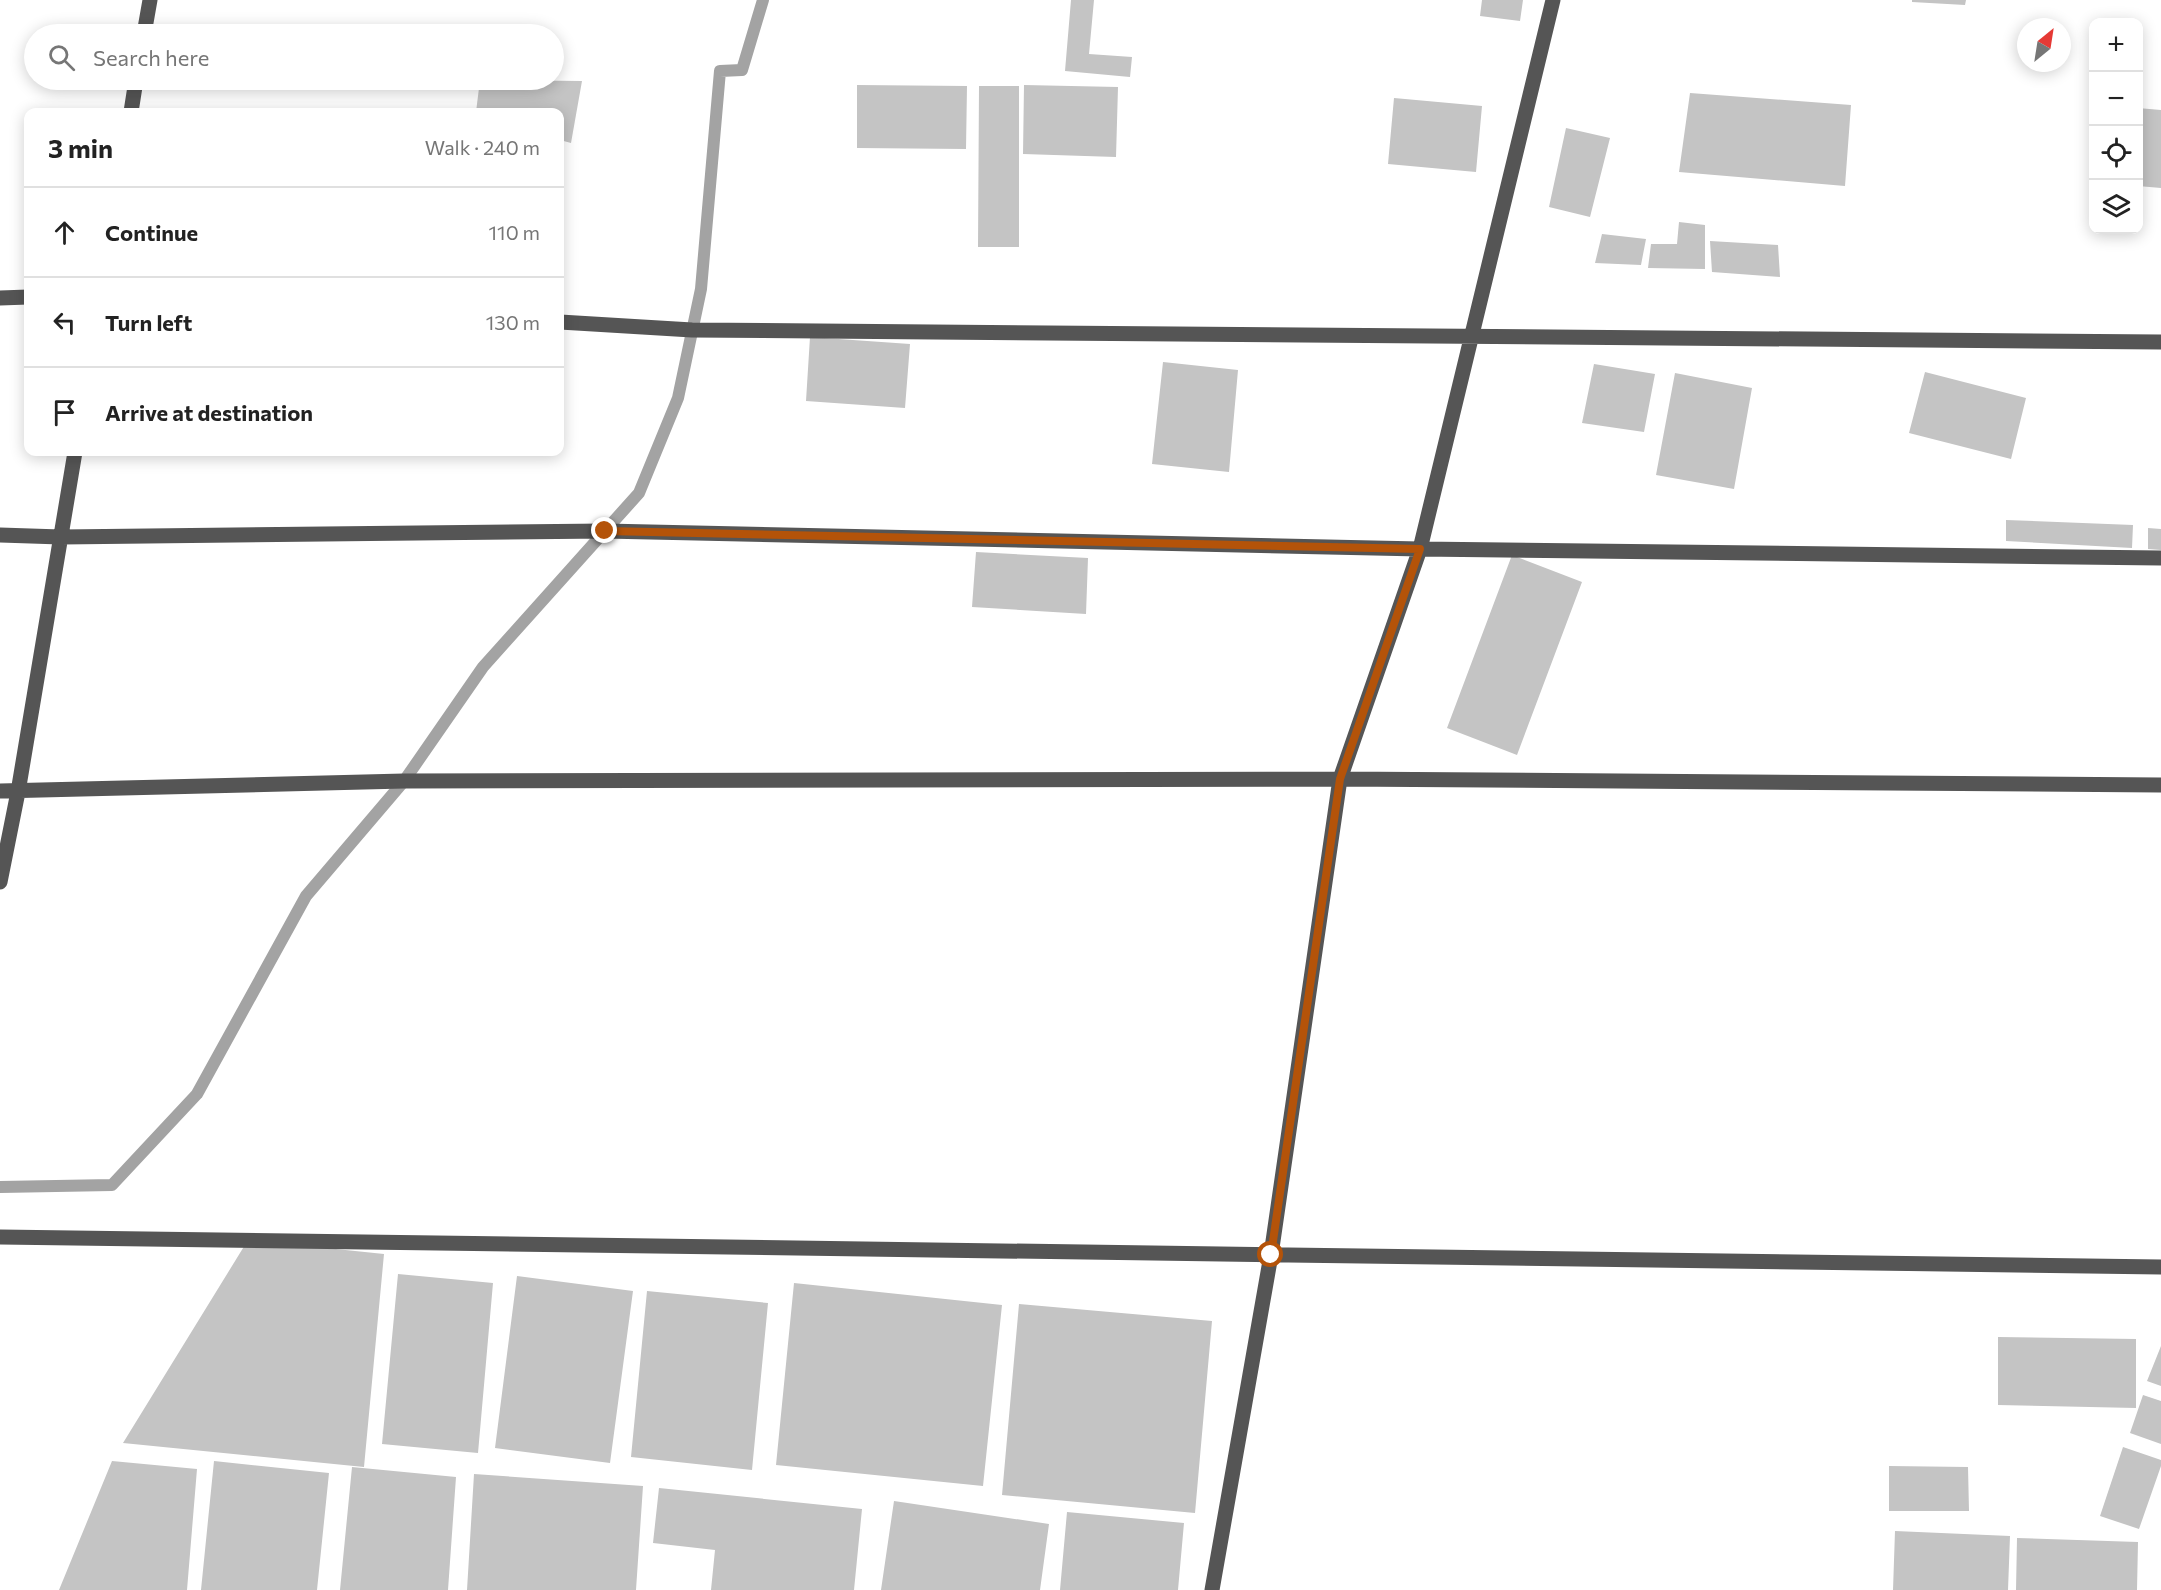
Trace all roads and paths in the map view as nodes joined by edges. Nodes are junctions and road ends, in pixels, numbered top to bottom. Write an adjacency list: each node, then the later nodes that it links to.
1 (150, 0): 3 (street)
2 (1553, 0): 9 (street)
3 (146, 24)
4 (134, 90): 5 (street)
5 (132, 108)
6 (24, 297): 7 (street)
7 (0, 298)
8 (564, 322): 9 (street)
9 (1470, 336): 10 (street); 14 (street)
10 (2161, 342)
11 (74, 456): 13 (street)
12 (0, 535): 13 (street)
13 (61, 537): 14 (street); 19 (street)
14 (1420, 549): 15 (street); 16 (street)
15 (2161, 558)
16 (1340, 779): 17 (street); 19 (street); 22 (street)
17 (2161, 785)
18 (0, 791): 19 (street)
19 (18, 792): 20 (street)
20 (0, 882)
21 (0, 1237): 22 (street)
22 (1271, 1255): 23 (street); 24 (street)
23 (2161, 1267)
24 (1212, 1590)

